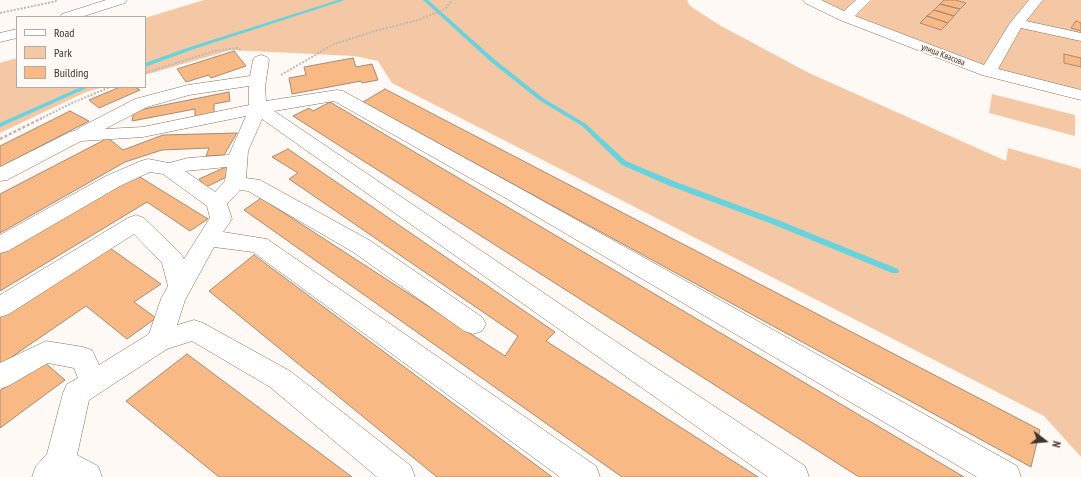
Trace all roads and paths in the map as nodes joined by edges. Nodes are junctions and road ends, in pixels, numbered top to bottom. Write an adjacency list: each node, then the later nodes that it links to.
1 (59, 0): 7 (path)
2 (120, 0): 8 (street)
3 (452, 0): 14 (path)
4 (810, 0): 9 (street, улица Квасова)
5 (864, 0): 9 (street)
6 (1036, 0): 10 (street)
7 (0, 13)
8 (70, 16)
9 (845, 17): 15 (street, улица Квасова)
10 (1017, 23): 12 (street); 15 (street)
11 (16, 33): 13 (street)
12 (1081, 37)
13 (0, 38)
14 (259, 70): 16 (path); 19 (street); 20 (street)
15 (988, 72): 18 (street, улица Квасова)
16 (146, 74)
17 (108, 88): 21 (path)
18 (1081, 95)
19 (258, 108): 20 (street); 22 (street); 39 (street); 40 (street)
20 (77, 136): 24 (street)
21 (0, 139)
22 (238, 160): 23 (street); 25 (street)
23 (169, 169): 26 (street); 28 (street)
24 (0, 175)
25 (235, 183): 26 (street); 31 (street)
26 (216, 203): 27 (street)
27 (208, 238): 29 (street); 38 (street)
28 (0, 245)
29 (180, 286): 30 (street); 32 (street)
30 (0, 307)
31 (473, 324)
32 (159, 341): 34 (street); 37 (street)
33 (0, 377): 34 (street)
34 (94, 382): 35 (street)
35 (54, 469): 36 (street)
36 (87, 477)
37 (400, 477)
38 (585, 477)
39 (794, 477)
40 (1006, 477)

